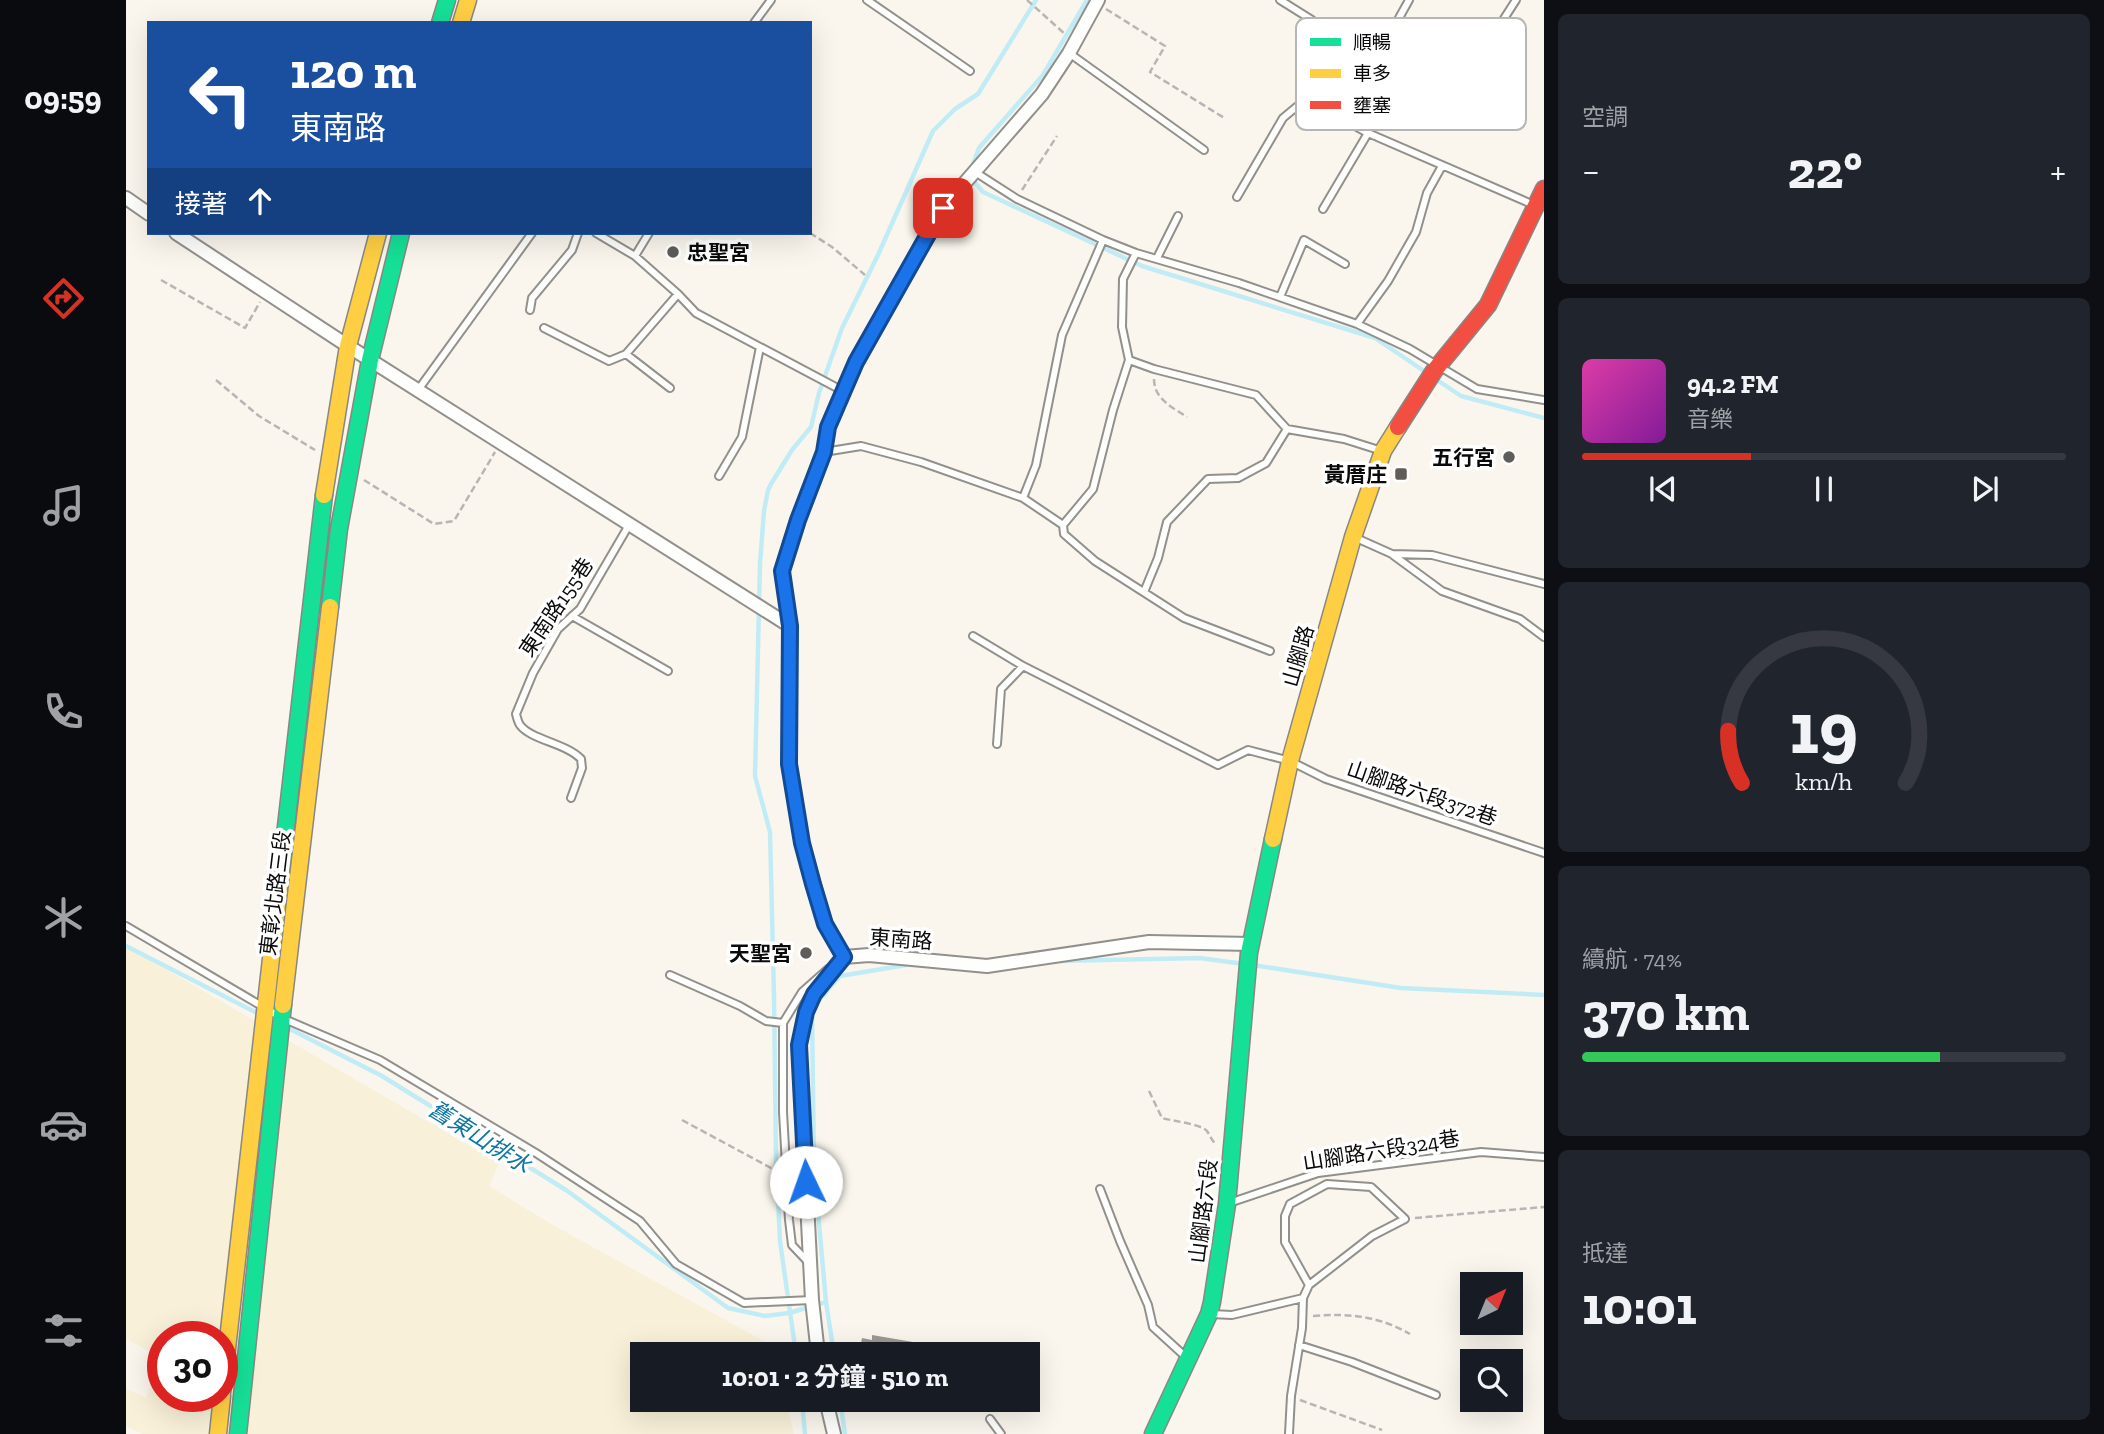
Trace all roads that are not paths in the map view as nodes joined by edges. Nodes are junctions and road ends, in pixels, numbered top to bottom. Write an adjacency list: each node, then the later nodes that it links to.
1 (447, 0): 12 (street)
2 (468, 0): 13 (street)
3 (771, 0): 14 (lane)
4 (867, 0): 16 (lane)
5 (1280, 0): 9 (lane)
6 (1409, 0): 10 (lane)
7 (1516, 0): 11 (lane)
8 (1097, 1): 15 (street, 東南路)
9 (1310, 18)
10 (1399, 18)
11 (1504, 18)
12 (441, 21)
13 (462, 21)
14 (755, 21)
15 (1071, 47): 20 (lane); 22 (street, 東南路)
16 (971, 71)
17 (1296, 107): 24 (lane)
18 (1363, 130): 19 (lane)
19 (1368, 133): 21 (lane); 27 (lane)
20 (1204, 150)
21 (1441, 166): 26 (lane); 45 (lane)
22 (971, 176): 37 (lane); 55 (street, 東南路)
23 (1544, 190): 26 (street, 山腳路)
24 (1237, 197)
25 (126, 198): 28 (street)
26 (1536, 206): 52 (street, 山腳路)
27 (1323, 209)
28 (147, 213)
29 (1178, 216): 40 (lane)
30 (179, 235): 47 (street)
31 (378, 235): 47 (street, 東彰北路三段)
32 (401, 235): 50 (street, 東彰北路三段)
33 (531, 235): 54 (lane)
34 (578, 235): 44 (lane)
35 (599, 235): 39 (lane)
36 (648, 235): 39 (lane)
37 (1103, 240): 38 (lane); 61 (lane)
38 (1136, 253): 40 (lane); 51 (lane)
39 (635, 256): 42 (lane)
40 (1157, 258): 43 (lane)
41 (1345, 264): 43 (lane)
42 (678, 294): 48 (lane); 49 (lane)
43 (1280, 297): 45 (lane)
44 (530, 310)
45 (1357, 324): 52 (lane)
46 (544, 328): 49 (lane)
47 (348, 346): 50 (street); 83 (street, 東彰北路三段)
48 (760, 347): 55 (lane); 60 (lane)
49 (626, 354): 53 (lane)
50 (370, 360): 54 (street); 84 (street, 東彰北路三段)
51 (1129, 360): 57 (lane); 63 (lane)
52 (1432, 374): 56 (lane); 59 (street, 山腳路)
53 (670, 388)
54 (418, 390): 62 (street)
55 (844, 391): 58 (street, 東南路)
56 (1544, 400)
57 (1287, 429): 59 (lane); 67 (lane)
58 (824, 452): 61 (lane); 69 (street, 東南路)
59 (1383, 452): 64 (street, 山腳路)
60 (719, 476)
61 (1023, 498): 63 (lane)
62 (629, 525): 68 (lane, 東南路155巷); 69 (street)
63 (1063, 525): 67 (lane)
64 (1353, 537): 65 (lane); 76 (street, 山腳路)
65 (1392, 554): 66 (lane); 71 (lane)
66 (1544, 584)
67 (1143, 592): 72 (lane)
68 (572, 616): 74 (lane); 77 (lane, 東南路155巷)
69 (790, 626): 81 (street, 東南路)
70 (973, 636): 73 (lane)
71 (1544, 637)
72 (1270, 651)
73 (1023, 666): 75 (lane); 76 (lane, 山腳路六段372巷)
74 (668, 671)
75 (997, 744)
76 (1290, 761): 78 (lane, 山腳路六段372巷); 80 (street, 山腳路)
77 (571, 798)
78 (1544, 853)
79 (126, 926): 83 (lane)
80 (1250, 948): 81 (street, 東南路); 88 (street, 山腳路六段)
81 (844, 957): 85 (lane); 89 (street)
82 (670, 975): 85 (lane)
83 (264, 1009): 84 (lane); 94 (street, 東彰北路三段)
84 (282, 1018): 92 (lane); 103 (street, 東彰北路三段)
85 (783, 1023): 89 (lane)
86 (1544, 1157): 88 (lane, 山腳路六段324巷)
87 (1100, 1189): 97 (lane)
88 (1227, 1204): 93 (street, 山腳路六段)
89 (810, 1265): 92 (street)
90 (1309, 1285): 90 (lane); 91 (lane)
91 (1303, 1298): 93 (lane); 96 (lane)
92 (812, 1300): 95 (street)
93 (1209, 1314): 97 (street, 山腳路六段)
94 (230, 1321)
95 (817, 1342)
96 (1299, 1345): 98 (lane); 107 (lane)
97 (1188, 1359): 106 (street, 山腳路六段)
98 (1436, 1395)
99 (220, 1412): 102 (street, 東彰北路三段)
100 (829, 1412): 104 (street)
101 (990, 1419): 105 (lane)
102 (218, 1434)
103 (238, 1434)
104 (834, 1434)
105 (1001, 1434)
106 (1153, 1434)
107 (1289, 1434)

